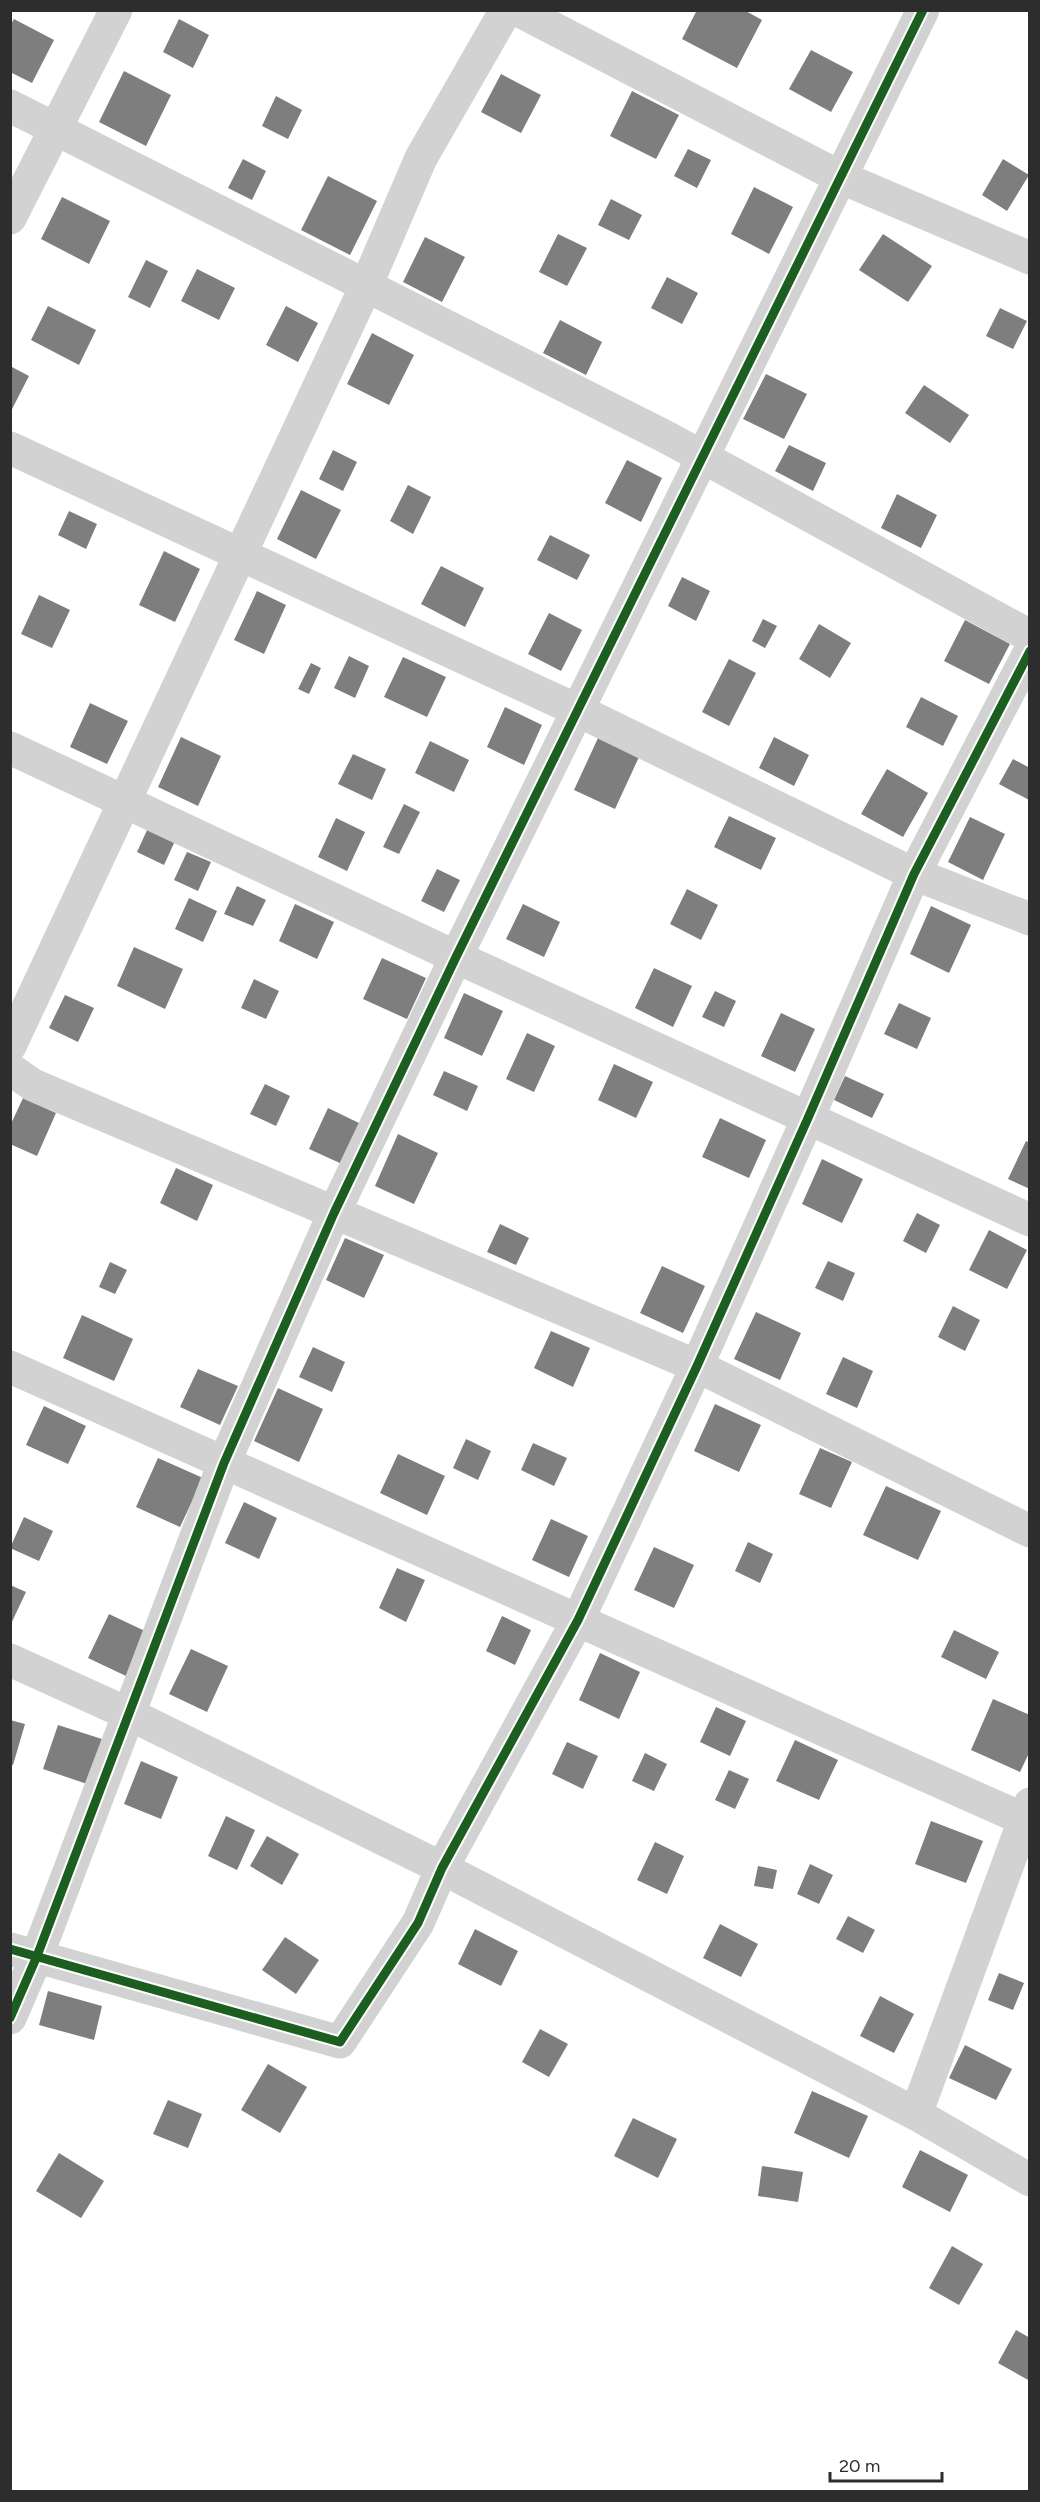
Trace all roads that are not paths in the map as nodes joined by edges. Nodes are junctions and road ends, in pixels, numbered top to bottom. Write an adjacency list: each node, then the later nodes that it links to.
1 (116, 10): 6 (street)
2 (506, 10): 10 (street)
3 (518, 10): 7 (street)
4 (923, 10): 7 (street)
5 (10, 105): 6 (street)
6 (57, 129): 8 (street); 10 (street)
7 (840, 177): 9 (street); 12 (street)
8 (10, 218)
9 (1029, 258)
10 (366, 286): 12 (street); 13 (street)
11 (10, 448): 13 (street)
12 (704, 457): 14 (street); 16 (street)
13 (240, 555): 16 (street); 18 (street)
14 (1029, 636)
15 (1029, 651): 19 (street)
16 (579, 711): 19 (street); 21 (street)
17 (10, 748): 18 (street)
18 (124, 800): 21 (street); 22 (street)
19 (914, 874): 20 (street); 24 (street)
20 (1029, 920)
21 (456, 957): 24 (street); 25 (street)
22 (10, 1046)
23 (10, 1069): 25 (street)
24 (808, 1118): 26 (street); 27 (street)
25 (334, 1213): 27 (street); 29 (street)
26 (1029, 1220)
27 (697, 1366): 30 (street); 31 (street)
28 (10, 1367): 29 (street)
29 (224, 1463): 31 (street); 33 (street)
30 (1029, 1531)
31 (578, 1620): 34 (street); 35 (street)
32 (10, 1660): 33 (street)
33 (129, 1714): 35 (street); 36 (street)
34 (1027, 1815): 38 (street)
35 (442, 1868): 36 (street); 38 (street)
36 (24, 1952): 37 (street)
37 (10, 2018)
38 (916, 2114): 39 (street)
39 (1029, 2180)

